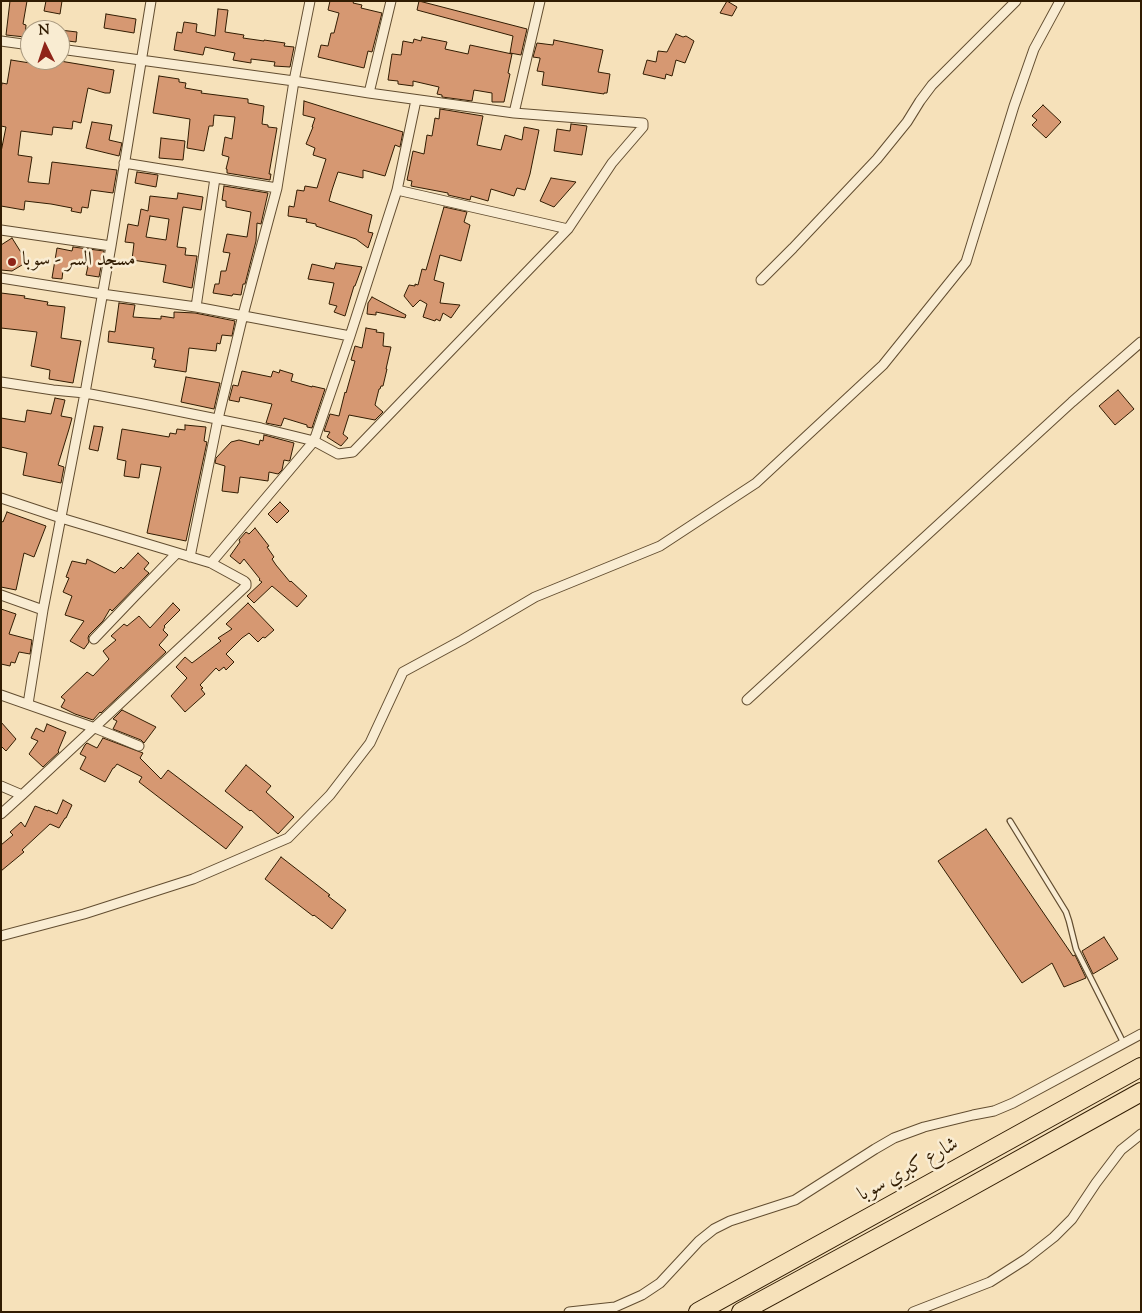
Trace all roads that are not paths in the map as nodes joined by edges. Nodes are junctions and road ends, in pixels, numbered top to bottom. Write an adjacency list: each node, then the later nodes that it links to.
1 (151, 1): 10 (street)
2 (310, 1): 11 (street)
3 (391, 1): 12 (street)
4 (540, 1): 14 (street)
5 (1016, 1): 23 (street)
6 (1060, 1): 50 (street)
7 (1, 41): 8 (street)
8 (20, 44)
9 (70, 50): 10 (street)
10 (141, 59): 11 (street); 15 (street)
11 (294, 81): 12 (street); 17 (street)
12 (369, 93): 13 (street)
13 (416, 100): 14 (street); 18 (street)
14 (514, 113): 19 (street)
15 (124, 163): 16 (street); 21 (street)
16 (215, 178): 17 (street); 25 (street)
17 (277, 188): 26 (street)
18 (397, 190): 19 (street); 27 (street)
19 (568, 229): 32 (street)
20 (1, 230): 21 (street)
21 (111, 246): 24 (street)
22 (1, 278): 24 (street)
23 (761, 280)
24 (102, 294): 25 (street); 30 (street)
25 (196, 307): 26 (street)
26 (243, 315): 27 (street); 31 (street)
27 (350, 336): 32 (street)
28 (1141, 342): 42 (street)
29 (1, 382): 30 (street)
30 (85, 393): 31 (street); 34 (street)
31 (218, 419): 32 (street); 36 (street)
32 (314, 440): 37 (street)
33 (1, 498): 34 (street)
34 (61, 518): 35 (street); 39 (street)
35 (177, 553): 36 (street); 40 (street)
36 (190, 557): 37 (street)
37 (211, 563): 44 (street)
38 (1, 595): 39 (street)
39 (44, 610): 43 (street)
40 (94, 639)
41 (1, 695): 43 (street)
42 (747, 700)
43 (28, 704): 44 (street)
44 (95, 728): 45 (street); 47 (street)
45 (139, 746)
46 (1, 786): 47 (street)
47 (22, 795): 48 (street)
48 (1, 814)
49 (1010, 821): 52 (lane)
50 (1, 936)
51 (1141, 1034): 52 (street)
52 (1124, 1044): 56 (street)
53 (1141, 1067): 57 (highway, شارع كبري سوبا)
54 (1141, 1092): 58 (highway)
55 (1141, 1134): 59 (street)
56 (570, 1312)
57 (698, 1312)
58 (741, 1312)
59 (913, 1312)

